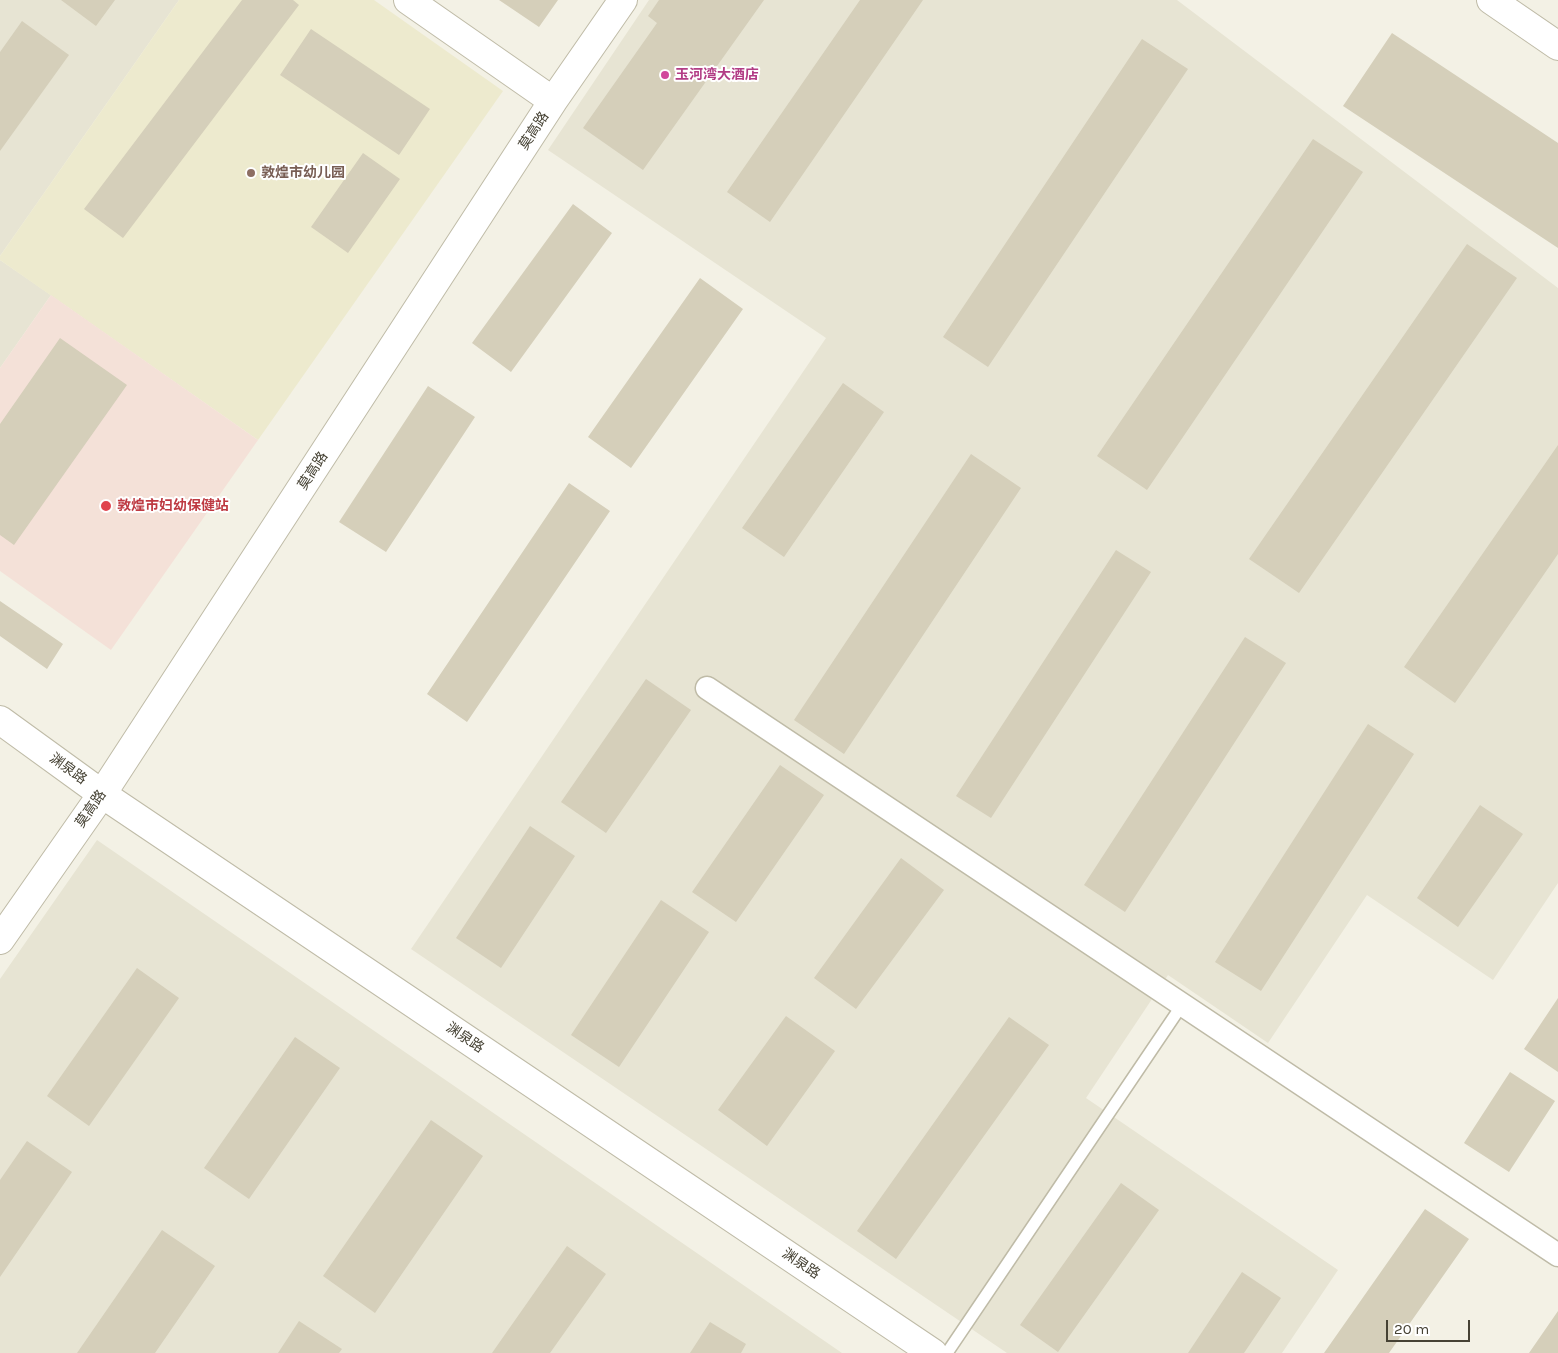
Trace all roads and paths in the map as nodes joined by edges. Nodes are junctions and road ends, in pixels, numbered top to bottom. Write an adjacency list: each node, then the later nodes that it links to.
1 (408, 0): 5 (street)
2 (623, 0): 5 (street, 莫高路)
3 (1492, 0): 4 (street)
4 (1558, 46)
5 (553, 101): 8 (street, 莫高路)
6 (707, 688): 10 (street)
7 (0, 720): 8 (street, 渊泉路)
8 (102, 794): 9 (street, 莫高路); 12 (street, 渊泉路)
9 (0, 940)
10 (1182, 1005): 11 (street); 13 (lane)
11 (1558, 1256)
12 (923, 1350)
13 (947, 1353)

